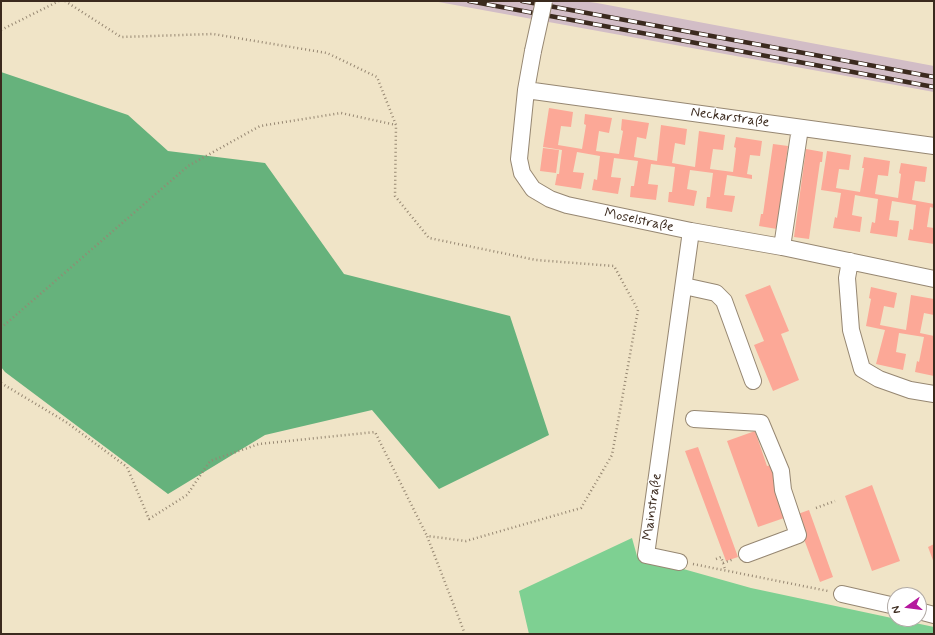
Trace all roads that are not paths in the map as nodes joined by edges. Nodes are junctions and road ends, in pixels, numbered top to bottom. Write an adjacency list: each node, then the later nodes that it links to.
1 (544, 1): 2 (street, Moselstraße, bridge)
2 (526, 90): 3 (street, Neckarstraße); 5 (street, Moselstraße)
3 (800, 128): 4 (street, Neckarstraße); 6 (street)
4 (934, 146)
5 (691, 231): 6 (street, Moselstraße); 9 (street, Mainstraße)
6 (782, 247): 7 (street, Moselstraße)
7 (850, 262): 8 (street, Moselstraße); 11 (street)
8 (934, 279)
9 (684, 286): 10 (street); 14 (street, Mainstraße)
10 (753, 381)
11 (934, 394)
12 (694, 418): 13 (street)
13 (742, 556)
14 (679, 562)
15 (842, 594): 16 (street)
16 (887, 604)

